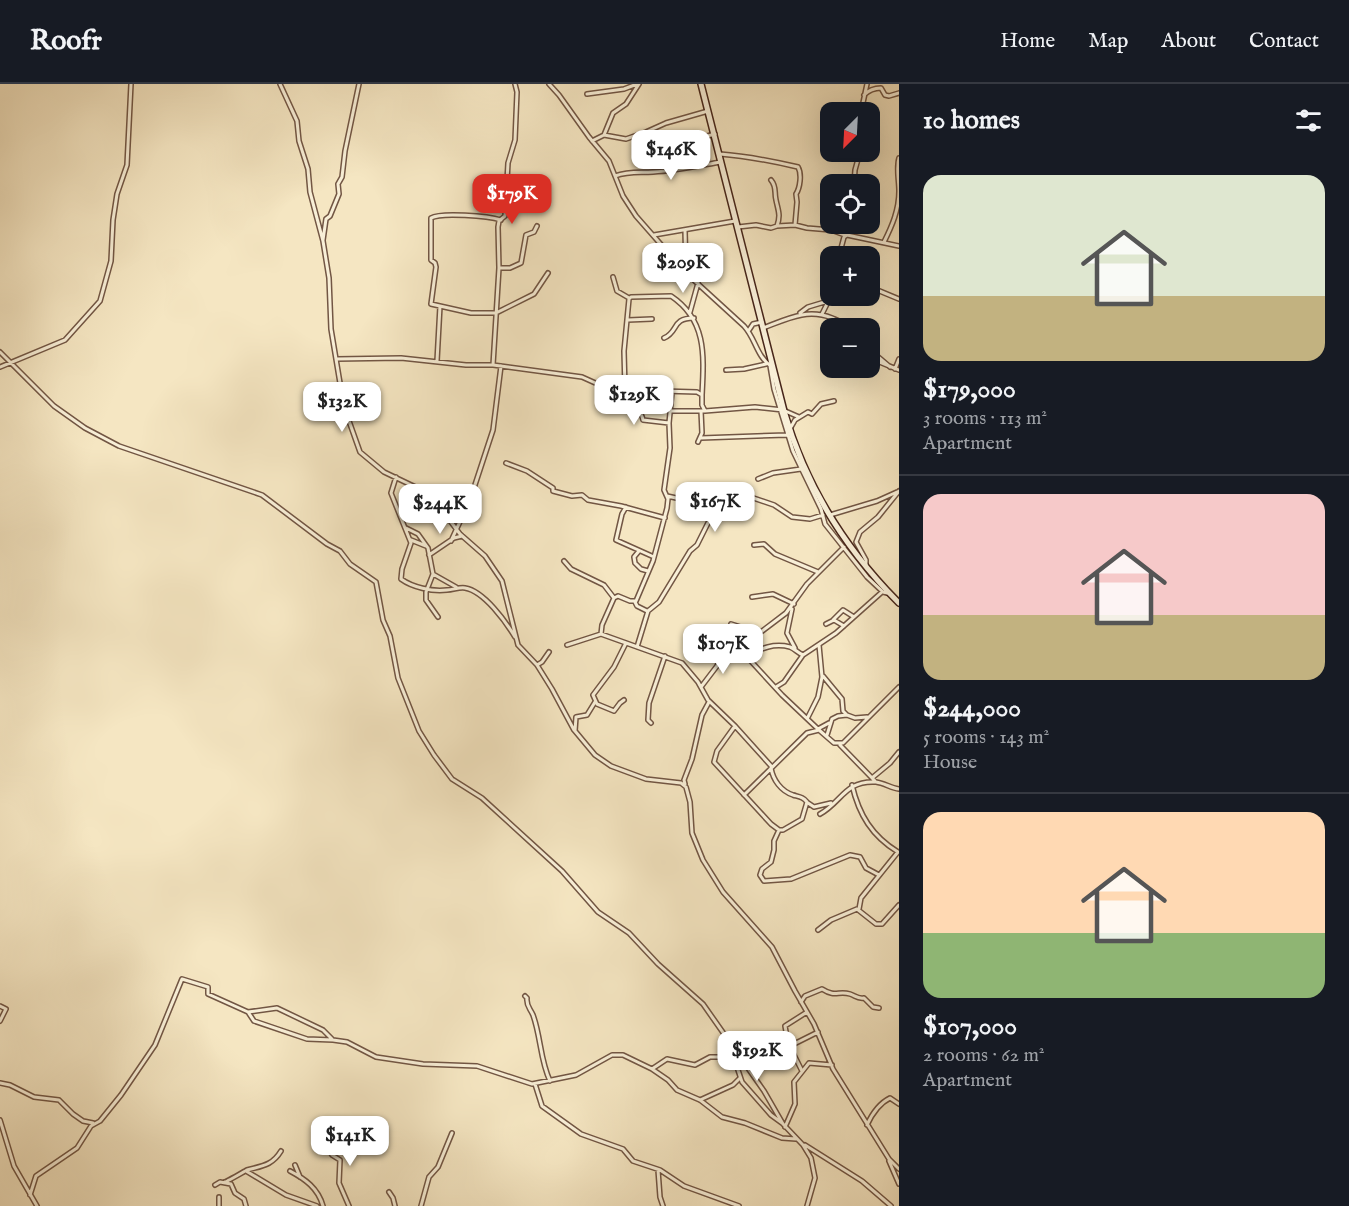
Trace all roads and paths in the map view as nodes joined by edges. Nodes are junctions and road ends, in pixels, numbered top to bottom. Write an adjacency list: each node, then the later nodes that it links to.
1 (131, 84): 65 (street)
2 (280, 84): 33 (street)
3 (359, 84): 33 (street)
4 (515, 84): 24 (street)
5 (549, 84): 16 (street)
6 (638, 84): 9 (street); 15 (street)
7 (701, 84): 13 (main road)
8 (867, 84): 11 (street)
9 (587, 93)
10 (899, 93): 11 (street)
11 (864, 95): 12 (street)
12 (863, 102)
13 (708, 111): 14 (main road); 15 (street)
14 (715, 134): 17 (main road); 20 (street)
15 (604, 135): 16 (street)
16 (592, 141): 21 (street)
17 (720, 154): 19 (main road); 26 (street)
18 (899, 158): 23 (street)
19 (722, 161): 20 (street); 25 (main road)
20 (679, 169): 21 (street)
21 (615, 176): 32 (street)
22 (771, 180): 28 (street)
23 (899, 194): 34 (street)
24 (501, 220): 37 (street); 46 (street)
25 (738, 224): 28 (street); 29 (street); 58 (main road)
26 (795, 225): 28 (street); 30 (street)
27 (537, 226): 37 (street)
28 (777, 226)
29 (685, 229): 32 (street); 39 (street)
30 (820, 229)
31 (844, 234): 34 (street); 35 (street)
32 (654, 235): 39 (street)
33 (323, 241): 63 (street)
34 (884, 242): 36 (street)
35 (841, 246)
36 (899, 246)
37 (499, 268): 49 (street)
38 (548, 273): 49 (street)
39 (686, 273): 41 (street)
40 (613, 277): 43 (street)
41 (698, 284): 48 (street); 56 (street)
42 (880, 291): 44 (street)
43 (629, 298): 48 (street); 55 (street)
44 (899, 299)
45 (820, 303): 51 (street)
46 (440, 306): 49 (street); 66 (street)
47 (826, 306): 50 (street)
48 (690, 312): 53 (street)
49 (496, 313): 68 (street)
50 (822, 314): 51 (street); 54 (street)
51 (799, 315): 58 (street)
52 (652, 318): 55 (street)
53 (694, 318): 60 (street); 77 (street)
54 (832, 318)
55 (628, 320): 74 (street)
56 (740, 323): 57 (street); 59 (street)
57 (753, 324): 58 (street); 59 (street)
58 (762, 325): 70 (main road)
59 (749, 332): 70 (street)
60 (664, 338)
61 (0, 352): 65 (street)
62 (880, 358): 72 (street)
63 (337, 359): 66 (street); 88 (street)
64 (899, 359): 72 (street)
65 (9, 362): 71 (street); 195 (street)
66 (437, 362): 68 (street)
67 (880, 362): 72 (street)
68 (493, 365): 69 (street)
69 (501, 366): 74 (street); 98 (street)
70 (770, 366): 73 (street); 82 (main road)
71 (0, 367)
72 (895, 369)
73 (726, 370)
74 (626, 390): 75 (street); 78 (street)
75 (637, 391): 76 (street); 78 (street)
76 (672, 392): 77 (street); 80 (street)
77 (702, 395): 81 (street)
78 (630, 396): 84 (street)
79 (834, 401): 83 (street)
80 (671, 411): 81 (street); 84 (street)
81 (703, 411): 82 (street); 85 (street)
82 (782, 411): 83 (street); 85 (main road)
83 (799, 417): 85 (street)
84 (669, 423): 91 (street)
85 (789, 432): 87 (street); 95 (main road)
86 (506, 463): 94 (street)
87 (801, 469): 89 (street); 95 (street)
88 (396, 477): 97 (street); 98 (street)
89 (758, 479)
90 (899, 491): 95 (street); 111 (street)
91 (667, 496): 93 (street); 96 (street)
92 (743, 496): 93 (street); 93 (street); 95 (street)
93 (720, 498): 123 (street)
94 (626, 507): 96 (street); 105 (street)
95 (826, 516): 104 (street); 111 (main road)
96 (666, 518): 109 (street)
97 (406, 528): 100 (street); 103 (street)
98 (456, 529): 99 (street); 101 (street)
99 (462, 536): 101 (street); 132 (street)
100 (411, 540): 103 (street); 115 (street)
101 (451, 540): 108 (street)
102 (754, 545): 113 (street)
103 (427, 547): 108 (street)
104 (844, 548): 106 (street); 107 (street)
105 (639, 551): 109 (street); 112 (street)
106 (838, 553): 107 (street); 113 (street)
107 (849, 553): 117 (street)
108 (429, 555): 114 (street)
109 (654, 557): 112 (street)
110 (564, 561): 119 (street)
111 (866, 566): 117 (main road)
112 (648, 571): 120 (street)
113 (818, 572): 122 (street)
114 (433, 574): 115 (street); 116 (street)
115 (428, 588): 116 (street); 124 (street)
116 (457, 588): 132 (street)
117 (886, 592): 121 (main road); 125 (street)
118 (752, 597): 122 (street)
119 (614, 598): 120 (street); 130 (street)
120 (635, 602): 123 (street)
121 (899, 603)
122 (794, 604): 131 (street); 138 (street)
123 (647, 611): 136 (street)
124 (438, 617)
125 (854, 617): 126 (street); 129 (street)
126 (833, 620): 128 (street); 129 (street)
127 (731, 624): 131 (street)
128 (826, 624)
129 (844, 626): 135 (street)
130 (601, 634): 133 (street); 134 (street)
131 (754, 636): 137 (street)
132 (517, 640): 143 (street)
133 (626, 643): 136 (street); 149 (street)
134 (567, 645)
135 (819, 645): 140 (street); 144 (street)
136 (637, 646): 141 (street)
137 (737, 646): 142 (street); 145 (street)
138 (795, 650): 140 (street); 142 (street)
139 (549, 652): 143 (street)
140 (803, 655): 146 (street)
141 (665, 656): 145 (street); 156 (street)
142 (748, 656): 146 (street)
143 (537, 665): 151 (street)
144 (822, 674): 152 (street); 154 (street)
145 (701, 687): 150 (street)
146 (776, 687): 154 (street)
147 (899, 687): 155 (street)
148 (624, 700): 149 (street)
149 (596, 702): 153 (street)
150 (709, 702): 158 (street); 170 (street)
151 (566, 713): 153 (street); 160 (street)
152 (847, 715): 155 (street); 157 (street)
153 (577, 716): 160 (street)
154 (808, 717): 159 (street)
155 (868, 717): 162 (street)
156 (651, 723)
157 (829, 723): 159 (street); 161 (street)
158 (735, 726): 164 (street); 173 (street)
159 (819, 729): 161 (street); 164 (street)
160 (575, 731): 170 (street)
161 (826, 735): 162 (street)
162 (839, 744): 167 (street)
163 (899, 752): 167 (street)
164 (771, 767): 165 (street); 166 (street)
165 (763, 776): 166 (street); 173 (street)
166 (773, 777): 176 (street)
167 (872, 778): 168 (street)
168 (876, 782): 169 (street); 171 (street)
169 (852, 785): 172 (street); 174 (street)
170 (686, 787): 187 (street)
171 (899, 789)
172 (844, 791): 174 (street); 175 (street)
173 (744, 795): 178 (street)
174 (855, 798): 179 (street)
175 (833, 802): 176 (street); 177 (street)
176 (808, 803): 178 (street)
177 (820, 814)
178 (779, 830): 180 (street)
179 (898, 852): 180 (street)
180 (879, 875): 182 (street)
181 (899, 905): 183 (street)
182 (858, 909): 183 (street); 185 (street)
183 (896, 910): 184 (street)
184 (899, 915)
185 (818, 930)
186 (525, 996): 202 (street)
187 (801, 1002): 189 (street); 191 (street)
188 (0, 1006): 192 (street)
189 (879, 1008)
190 (248, 1012): 194 (street); 194 (street); 209 (street)
191 (807, 1012): 193 (street); 196 (street)
192 (0, 1021)
193 (818, 1032): 196 (street); 198 (street)
194 (333, 1040): 204 (street)
195 (729, 1041): 197 (street); 211 (street)
196 (792, 1045): 200 (street)
197 (733, 1057): 199 (street); 201 (street)
198 (832, 1065): 200 (street); 210 (street)
199 (652, 1069): 202 (street); 205 (street)
200 (802, 1071): 211 (street)
201 (740, 1078): 205 (street); 211 (street)
202 (550, 1081): 204 (street)
203 (0, 1083): 208 (street)
204 (535, 1084): 220 (street)
205 (700, 1100): 214 (street)
206 (899, 1104): 210 (street)
207 (0, 1120): 229 (street)
208 (83, 1121): 209 (street); 212 (street)
209 (95, 1123): 212 (street)
210 (867, 1125): 218 (street)
211 (784, 1126): 214 (street)
212 (88, 1130): 229 (street)
213 (453, 1133): 238 (street)
214 (797, 1139): 216 (street)
215 (323, 1140): 236 (street)
216 (803, 1145): 241 (street); 242 (street)
217 (280, 1152): 222 (street)
218 (889, 1159): 221 (street); 226 (street)
219 (295, 1166): 224 (street)
220 (658, 1169): 239 (street); 240 (street)
221 (899, 1169)
222 (246, 1171): 225 (street); 234 (street)
223 (290, 1171): 224 (street)
224 (300, 1177): 235 (street)
225 (225, 1182): 227 (street); 233 (street)
226 (899, 1184)
227 (215, 1185)
228 (389, 1192): 237 (street)
229 (30, 1195): 231 (street)
230 (219, 1197): 232 (street)
231 (37, 1206)
232 (219, 1206)
233 (246, 1206)
234 (317, 1206)
235 (323, 1206)
236 (349, 1206)
237 (395, 1206)
238 (421, 1206)
239 (663, 1206)
240 (739, 1206)
241 (807, 1206)
242 (891, 1206)

